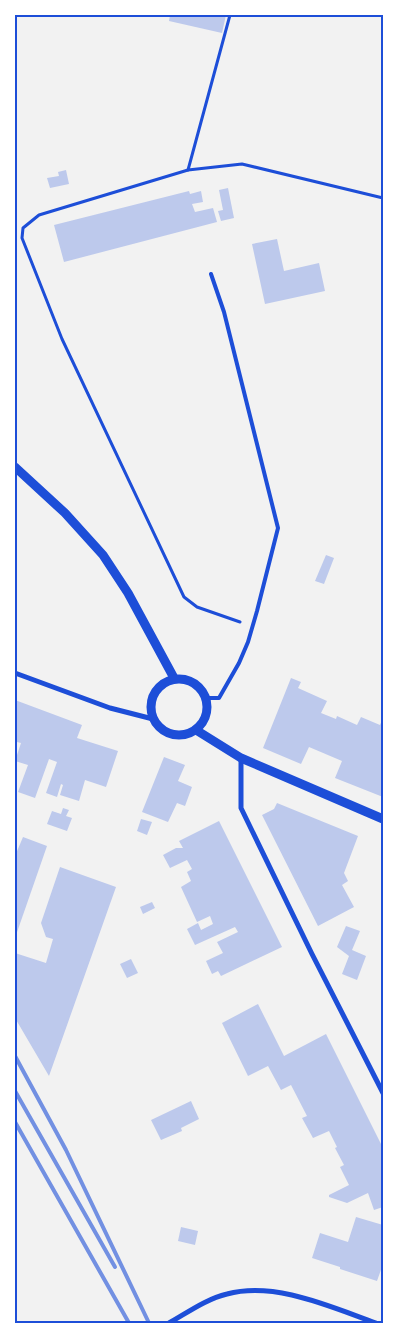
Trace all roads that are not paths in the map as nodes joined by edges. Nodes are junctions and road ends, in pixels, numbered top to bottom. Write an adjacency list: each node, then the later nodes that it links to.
1 (211, 274): 5 (lane)
2 (15, 467): 4 (street)
3 (15, 673): 6 (street)
4 (174, 678): 5 (street); 6 (street)
5 (206, 698): 7 (street)
6 (153, 719): 7 (street)
7 (196, 730): 8 (street)
8 (241, 758): 9 (street); 10 (street)
9 (383, 819)
10 (383, 1093)
11 (169, 1323): 12 (street)
12 (376, 1323)

